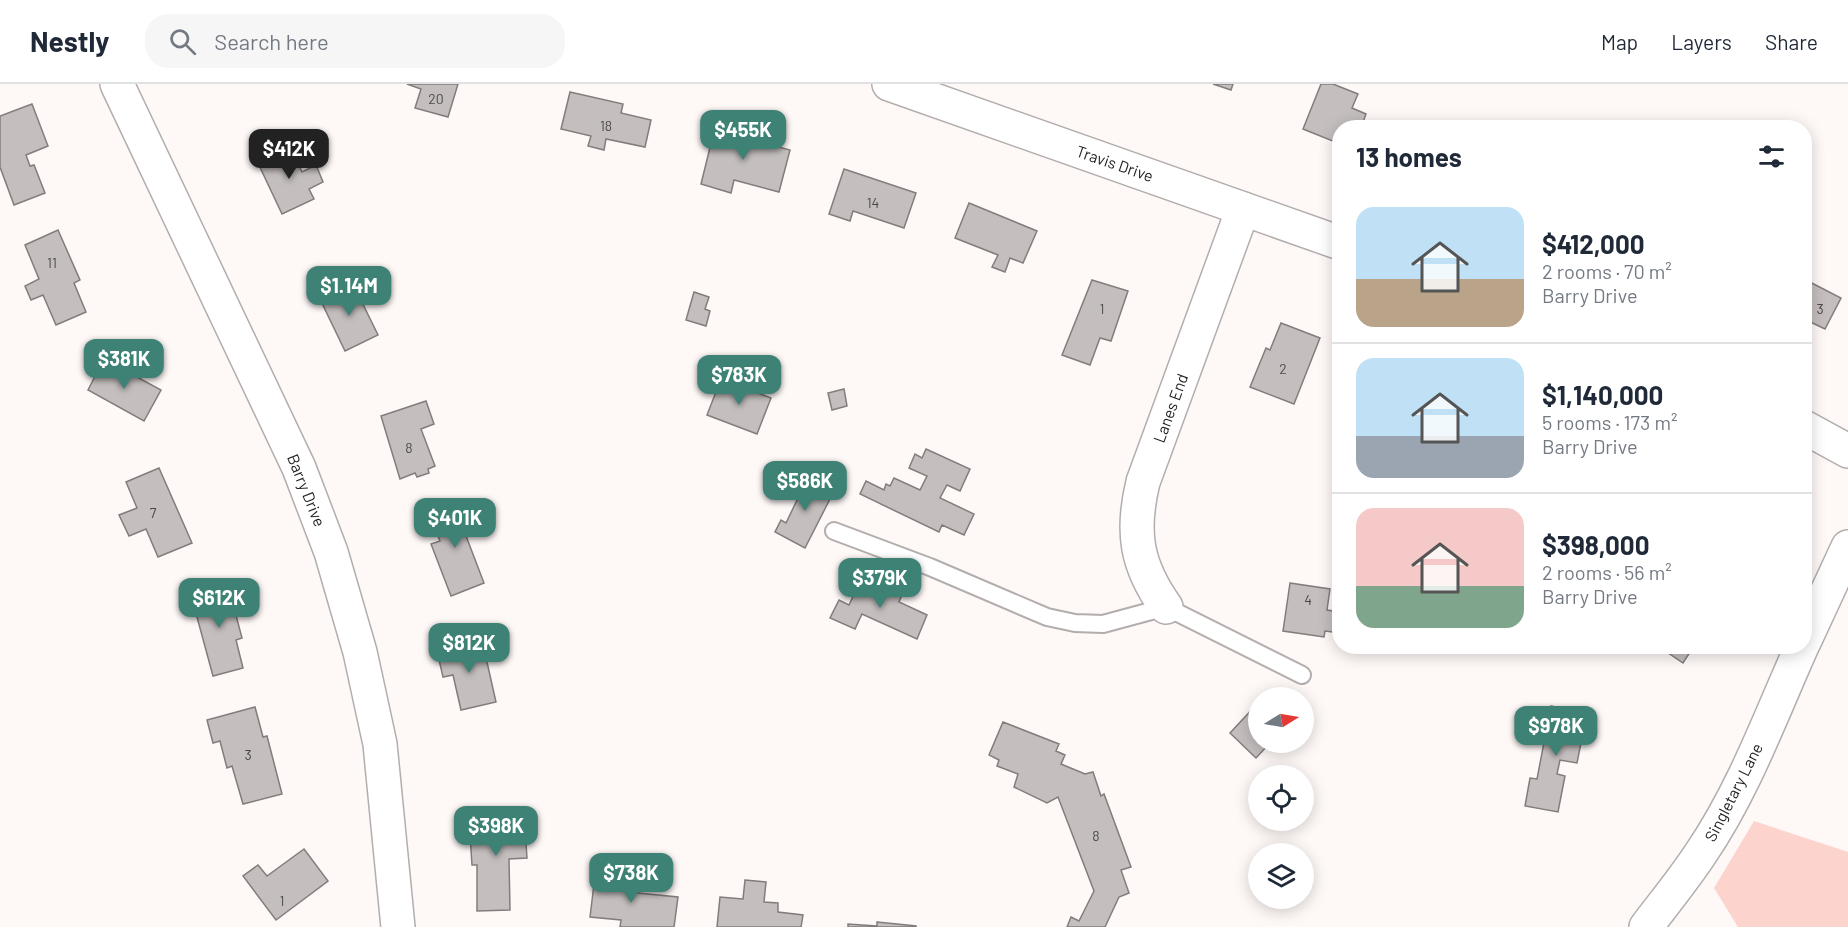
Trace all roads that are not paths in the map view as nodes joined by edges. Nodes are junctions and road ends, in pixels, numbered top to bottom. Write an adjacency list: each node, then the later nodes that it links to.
1 (117, 84): 13 (street, Barry Drive)
2 (890, 84): 3 (street, Travis Drive)
3 (1243, 209): 4 (street, Travis Drive); 9 (street, Lanes End)
4 (1332, 240)
5 (1812, 431): 6 (street)
6 (1848, 451)
7 (834, 531): 9 (lane)
8 (1848, 547): 10 (street)
9 (1166, 607): 12 (lane)
10 (1812, 625)
11 (1798, 654): 14 (street, Singletary Lane)
12 (1302, 675)
13 (398, 927)
14 (1646, 927)

